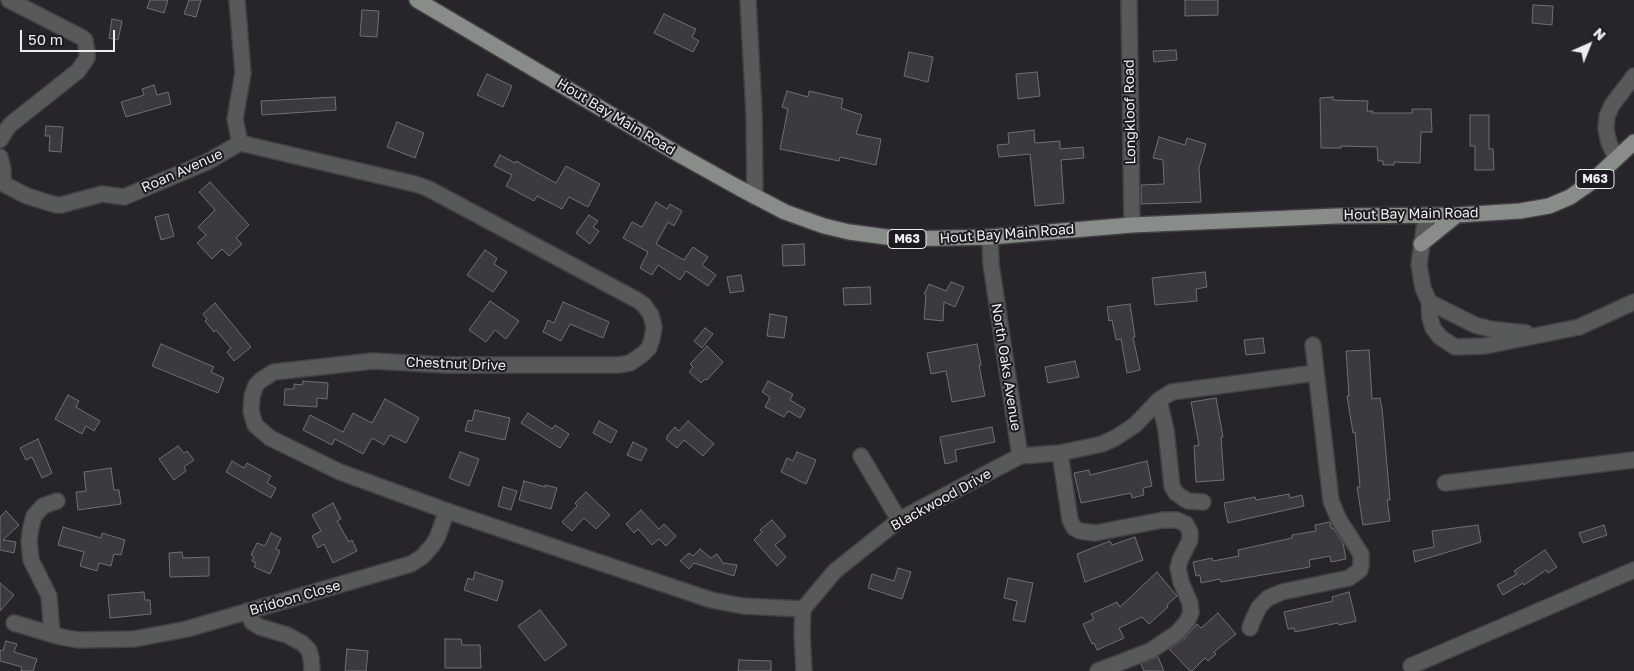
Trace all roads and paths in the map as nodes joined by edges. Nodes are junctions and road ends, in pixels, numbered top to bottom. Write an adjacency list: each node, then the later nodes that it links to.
1 (9, 0): 7 (street)
2 (237, 0): 9 (street)
3 (418, 0): 13 (main road, Hout Bay Main Road / M63)
4 (748, 0): 13 (street)
5 (1129, 0): 16 (street, Longkloof Road)
6 (1634, 76): 11 (street)
7 (0, 140)
8 (1634, 142): 11 (main road, Hout Bay Main Road / M63)
9 (240, 143): 12 (street, Roan Avenue); 34 (street, Chestnut Drive)
10 (0, 157): 12 (street)
11 (1616, 158): 15 (main road, Hout Bay Main Road / M63)
12 (1, 183)
13 (755, 196): 17 (main road, Hout Bay Main Road / M63)
14 (1426, 215): 15 (main road, Hout Bay Main Road / M63); 16 (main road, Hout Bay Main Road / M63); 18 (street)
15 (1457, 215): 18 (main road)
16 (1132, 225): 17 (main road, Hout Bay Main Road / M63)
17 (990, 237): 29 (street, North Oaks Avenue)
18 (1421, 244): 19 (street)
19 (1428, 302): 21 (street); 24 (street)
20 (1634, 302): 22 (street)
21 (1485, 328): 22 (street); 24 (street)
22 (1548, 334): 24 (street)
23 (1313, 345): 25 (street)
24 (1485, 346)
25 (1315, 373): 26 (street); 40 (street)
26 (1159, 400): 27 (street); 33 (street)
27 (1060, 453): 29 (street); 45 (street)
28 (861, 456): 35 (street)
29 (1020, 456): 35 (street, Blackwood Drive)
30 (1634, 460): 31 (street)
31 (1445, 482)
32 (58, 501): 41 (street)
33 (1204, 502)
34 (448, 511): 37 (street, Chestnut Drive); 38 (street, Bridoon Close)
35 (899, 520): 37 (street, Blackwood Drive)
36 (1634, 570): 42 (street)
37 (803, 609): 44 (street)
38 (247, 611): 41 (street, Bridoon Close); 43 (street)
39 (14, 623): 41 (street, Bridoon Close)
40 (1250, 628)
41 (52, 634)
42 (1411, 666)
43 (312, 671)
44 (804, 671)
45 (1098, 671)

